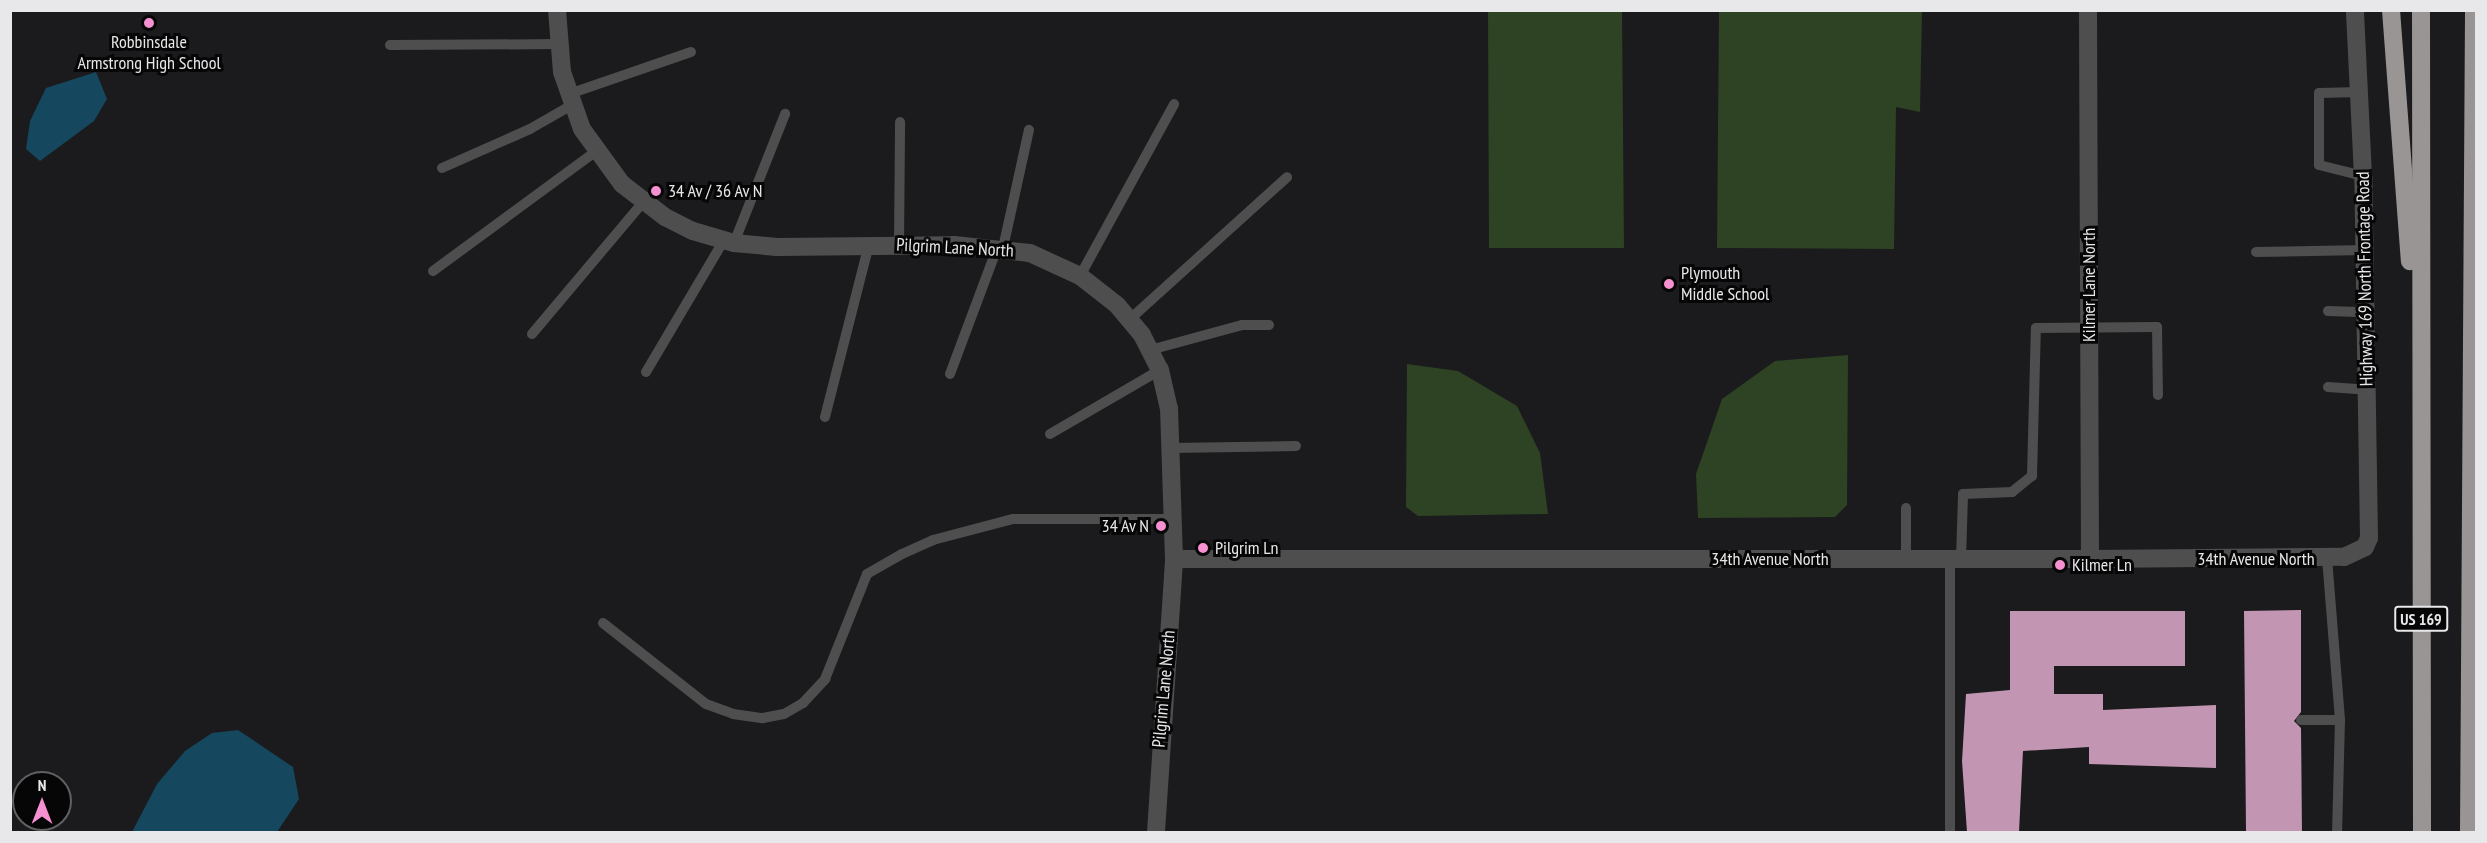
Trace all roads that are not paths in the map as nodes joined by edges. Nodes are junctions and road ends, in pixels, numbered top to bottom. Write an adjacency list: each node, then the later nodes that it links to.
1 (557, 10): 7 (street, Pilgrim Lane North)
2 (2088, 10): 33 (street, Kilmer Lane North)
3 (2355, 10): 10 (street, Highway 169 North Frontage Road)
4 (2391, 10): 42 (highway)
5 (2421, 10): 42 (highway, US 169)
6 (2474, 10): 50 (highway, US 169)
7 (558, 44): 8 (lane); 11 (street, Pilgrim Lane North)
8 (390, 45)
9 (691, 52): 11 (lane)
10 (2360, 92): 18 (street, Highway 169 North Frontage Road); 18 (lane)
11 (571, 99): 16 (street, Pilgrim Lane North); 17 (lane)
12 (1174, 104): 28 (lane)
13 (785, 114): 21 (lane)
14 (900, 122): 23 (lane)
15 (1029, 130): 24 (lane)
16 (595, 152): 20 (street, Pilgrim Lane North); 27 (lane)
17 (442, 168)
18 (2363, 176): 25 (street, Highway 169 North Frontage Road)
19 (1287, 177): 31 (lane)
20 (643, 202): 21 (street, Pilgrim Lane North); 34 (lane)
21 (729, 241): 22 (street, Pilgrim Lane North); 37 (lane)
22 (869, 245): 23 (street, Pilgrim Lane North); 43 (lane)
23 (899, 245): 24 (street, Pilgrim Lane North)
24 (1000, 248): 28 (street, Pilgrim Lane North); 38 (lane)
25 (2365, 250): 26 (lane); 30 (street, Highway 169 North Frontage Road)
26 (2256, 252)
27 (433, 271)
28 (1080, 276): 31 (street, Pilgrim Lane North)
29 (2328, 311): 30 (lane)
30 (2365, 312): 40 (street, Highway 169 North Frontage Road)
31 (1129, 320): 35 (street, Pilgrim Lane North)
32 (1269, 325): 35 (lane)
33 (2089, 327): 41 (lane); 55 (lane); 56 (street, Kilmer Lane North)
34 (532, 334)
35 (1150, 350): 36 (street, Pilgrim Lane North)
36 (1160, 370): 44 (lane); 46 (street, Pilgrim Lane North)
37 (646, 372)
38 (950, 374)
39 (2328, 387): 40 (lane)
40 (2367, 390): 51 (street, Highway 169 North Frontage Road)
41 (2158, 394)
42 (2420, 406): 63 (highway, US 169)
43 (825, 417)
44 (1050, 434)
45 (1296, 446): 46 (lane)
46 (1171, 448): 49 (street, Pilgrim Lane North)
47 (2476, 464): 50 (highway)
48 (1906, 508): 54 (lane)
49 (1173, 519): 53 (street, Pilgrim Lane North); 57 (lane)
50 (2470, 530): 64 (highway, US 169)
51 (2365, 547): 52 (street, 34th Avenue North)
52 (2327, 558): 56 (street, 34th Avenue North); 59 (lane)
53 (1174, 559): 54 (street, 34th Avenue North); 60 (street, Pilgrim Lane North)
54 (1906, 559): 55 (street, 34th Avenue North)
55 (1956, 559): 56 (street, 34th Avenue North); 61 (lane)
56 (2090, 559)
57 (603, 623)
58 (2301, 720): 59 (lane)
59 (2340, 720): 62 (lane)
60 (1156, 832)
61 (1950, 832)
62 (2337, 832)
63 (2422, 832)
64 (2469, 832)

